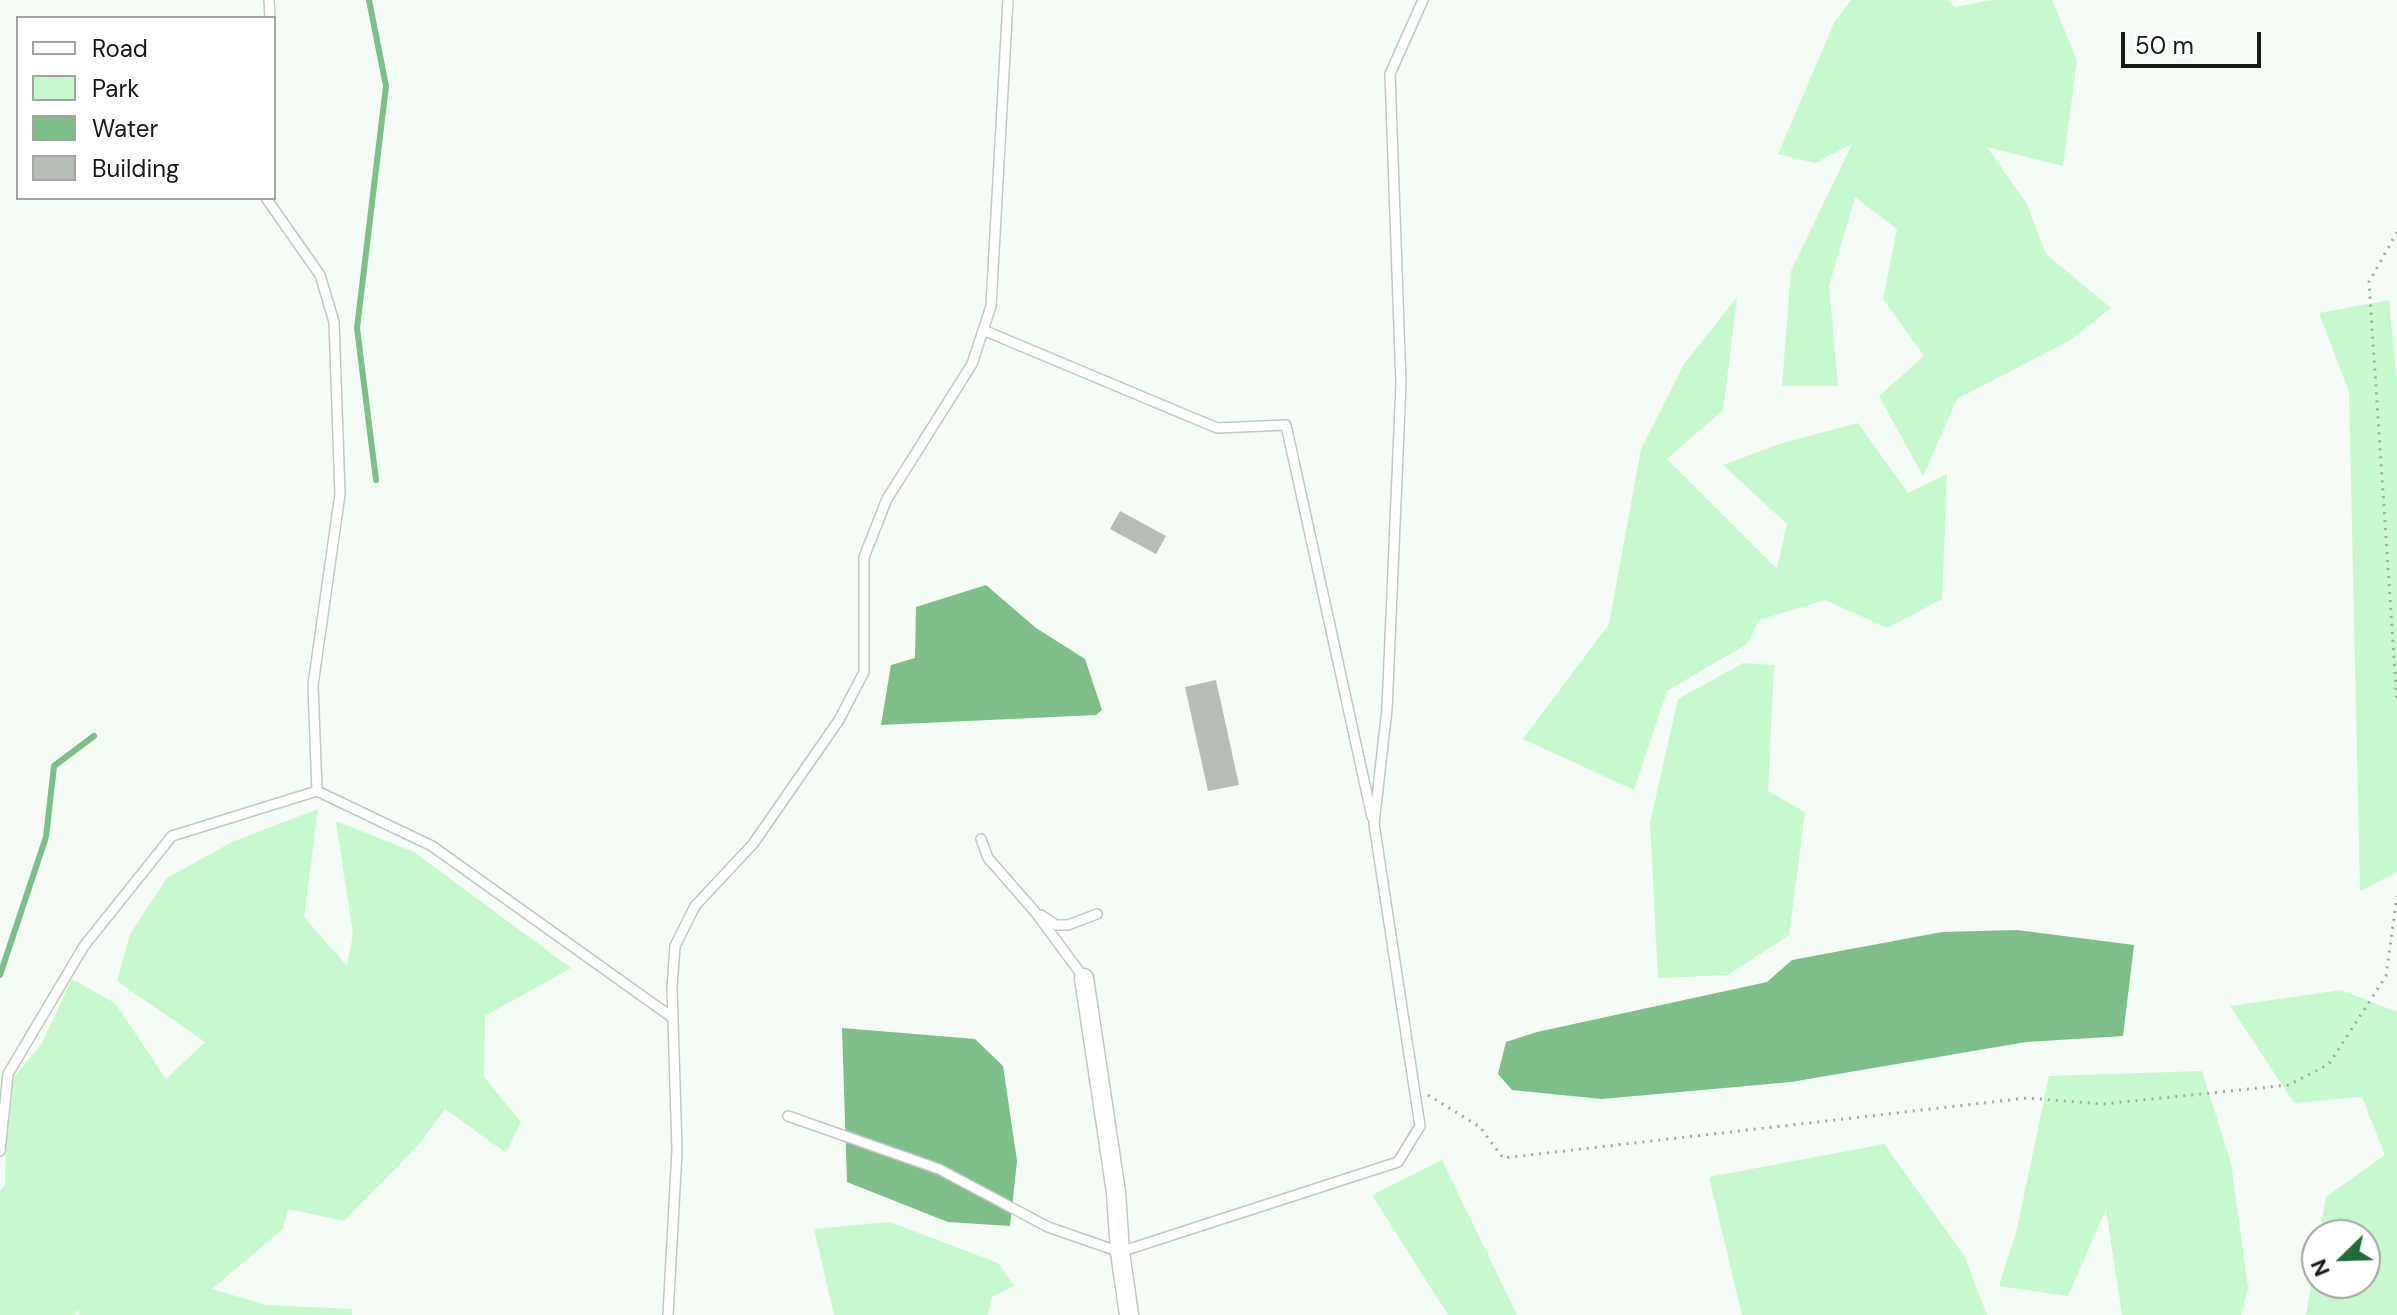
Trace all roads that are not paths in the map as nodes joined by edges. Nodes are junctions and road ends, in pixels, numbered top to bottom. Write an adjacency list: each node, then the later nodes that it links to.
1 (1008, 0): 4 (lane)
2 (1423, 0): 6 (lane)
3 (267, 200): 5 (lane)
4 (983, 330): 6 (lane); 11 (lane)
5 (317, 791): 11 (lane); 13 (lane)
6 (1374, 824): 14 (lane)
7 (981, 839): 8 (lane)
8 (1036, 913): 9 (lane); 10 (lane)
9 (1097, 914)
10 (1084, 978): 14 (street)
11 (673, 1018): 15 (lane)
12 (788, 1116): 14 (lane)
13 (0, 1151)
14 (1120, 1252): 16 (street)
15 (668, 1315)
16 (1129, 1315)

